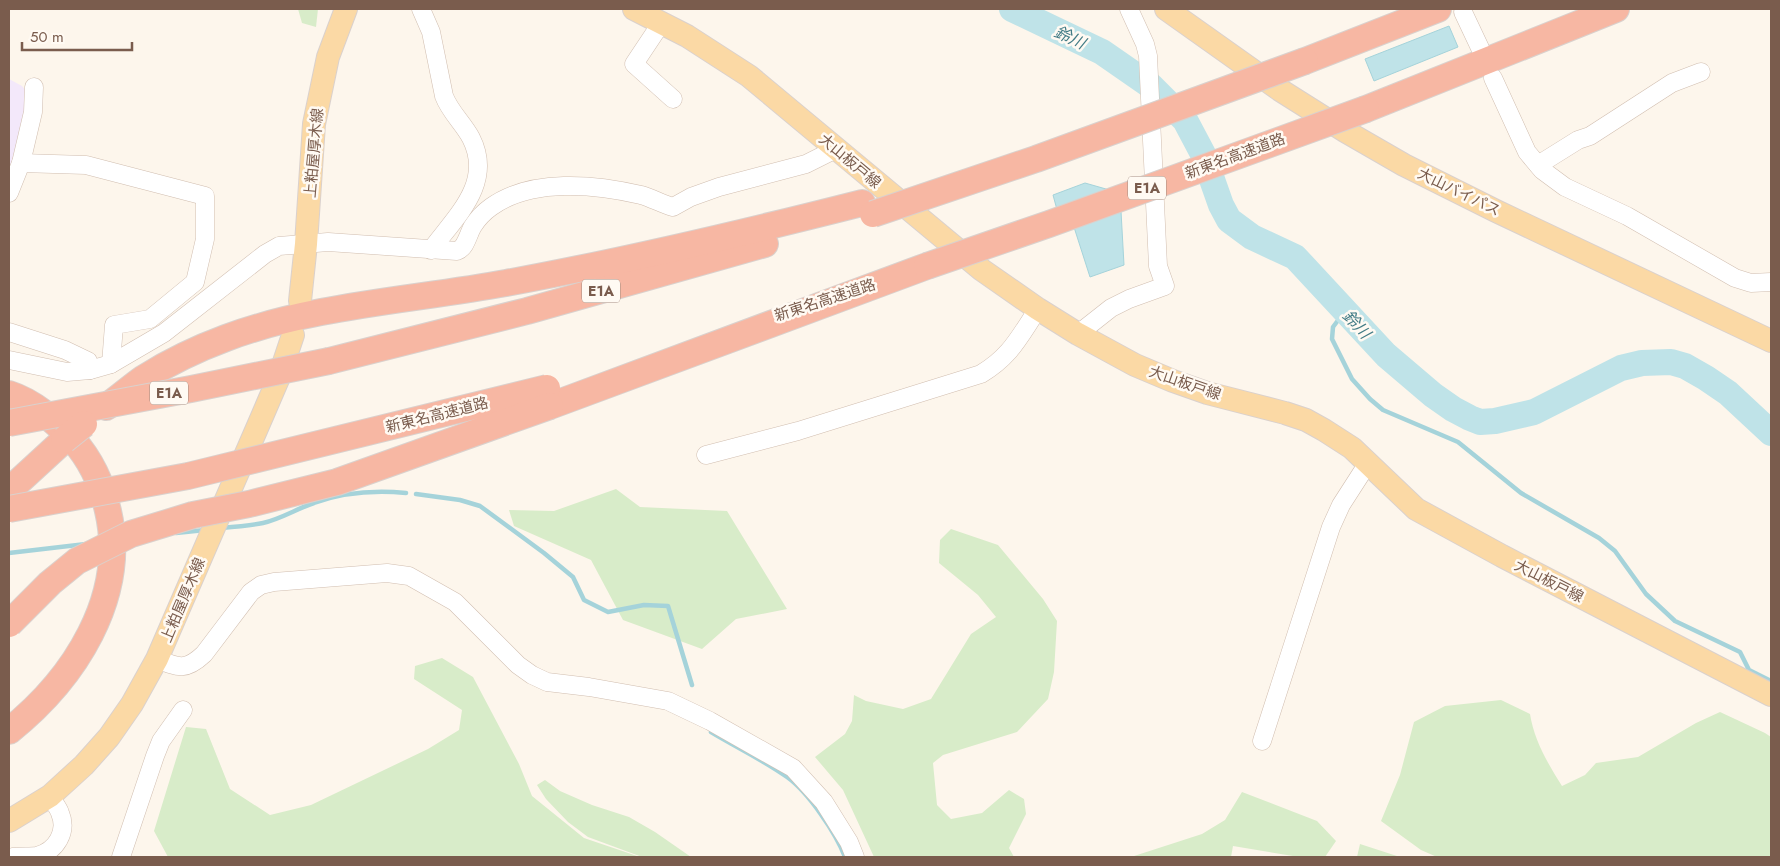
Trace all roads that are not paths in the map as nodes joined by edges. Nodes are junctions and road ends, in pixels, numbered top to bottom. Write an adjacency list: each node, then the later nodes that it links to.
1 (346, 9): 20 (main road, 上粕屋厚木線)
2 (421, 9): 21 (street)
3 (634, 9): 9 (main road, 大山板戸線)
4 (1129, 9): 26 (street)
5 (1166, 9): 28 (main road, 大山バイパス)
6 (1438, 9): 19 (highway, bridge)
7 (1616, 9): 33 (highway, 新東名高速道路 / E1A, bridge)
8 (1463, 12): 10 (street)
9 (662, 22): 14 (street); 15 (main road, 大山板戸線)
10 (1480, 48)
11 (1702, 72): 17 (street)
12 (1493, 78): 17 (street)
13 (34, 87): 16 (street)
14 (673, 99)
15 (836, 149): 21 (street); 24 (main road, 大山板戸線)
16 (22, 163): 18 (street); 30 (street)
17 (1538, 165): 22 (street)
18 (9, 193)
19 (867, 208): 34 (highway, E1A, bridge); 37 (highway)
20 (306, 244): 21 (street); 23 (main road, 上粕屋厚木線); 30 (street)
21 (431, 250)
22 (1771, 282)
23 (300, 301)
24 (1038, 309): 26 (main road, 大山板戸線); 35 (street)
25 (9, 332): 31 (street)
26 (1078, 334): 36 (main road, 大山板戸線)
27 (293, 335): 40 (main road, 上粕屋厚木線)
28 (1771, 341)
29 (9, 360): 31 (street)
30 (111, 364): 31 (street)
31 (90, 370)
32 (9, 394): 43 (highway)
33 (548, 397): 38 (highway, 新東名高速道路 / E1A, bridge); 39 (highway, bridge)
34 (9, 423)
35 (706, 455)
36 (1368, 464): 41 (main road, 大山板戸線); 44 (street)
37 (9, 493)
38 (9, 509)
39 (9, 624)
40 (157, 659): 45 (main road, 上粕屋厚木線); 50 (street)
41 (1771, 695)
42 (184, 710): 49 (street)
43 (9, 731)
44 (1262, 741)
45 (50, 796): 46 (main road, 上粕屋厚木線); 47 (street)
46 (9, 821)
47 (50, 854): 48 (street)
48 (13, 857)
49 (121, 857)
50 (855, 857)

